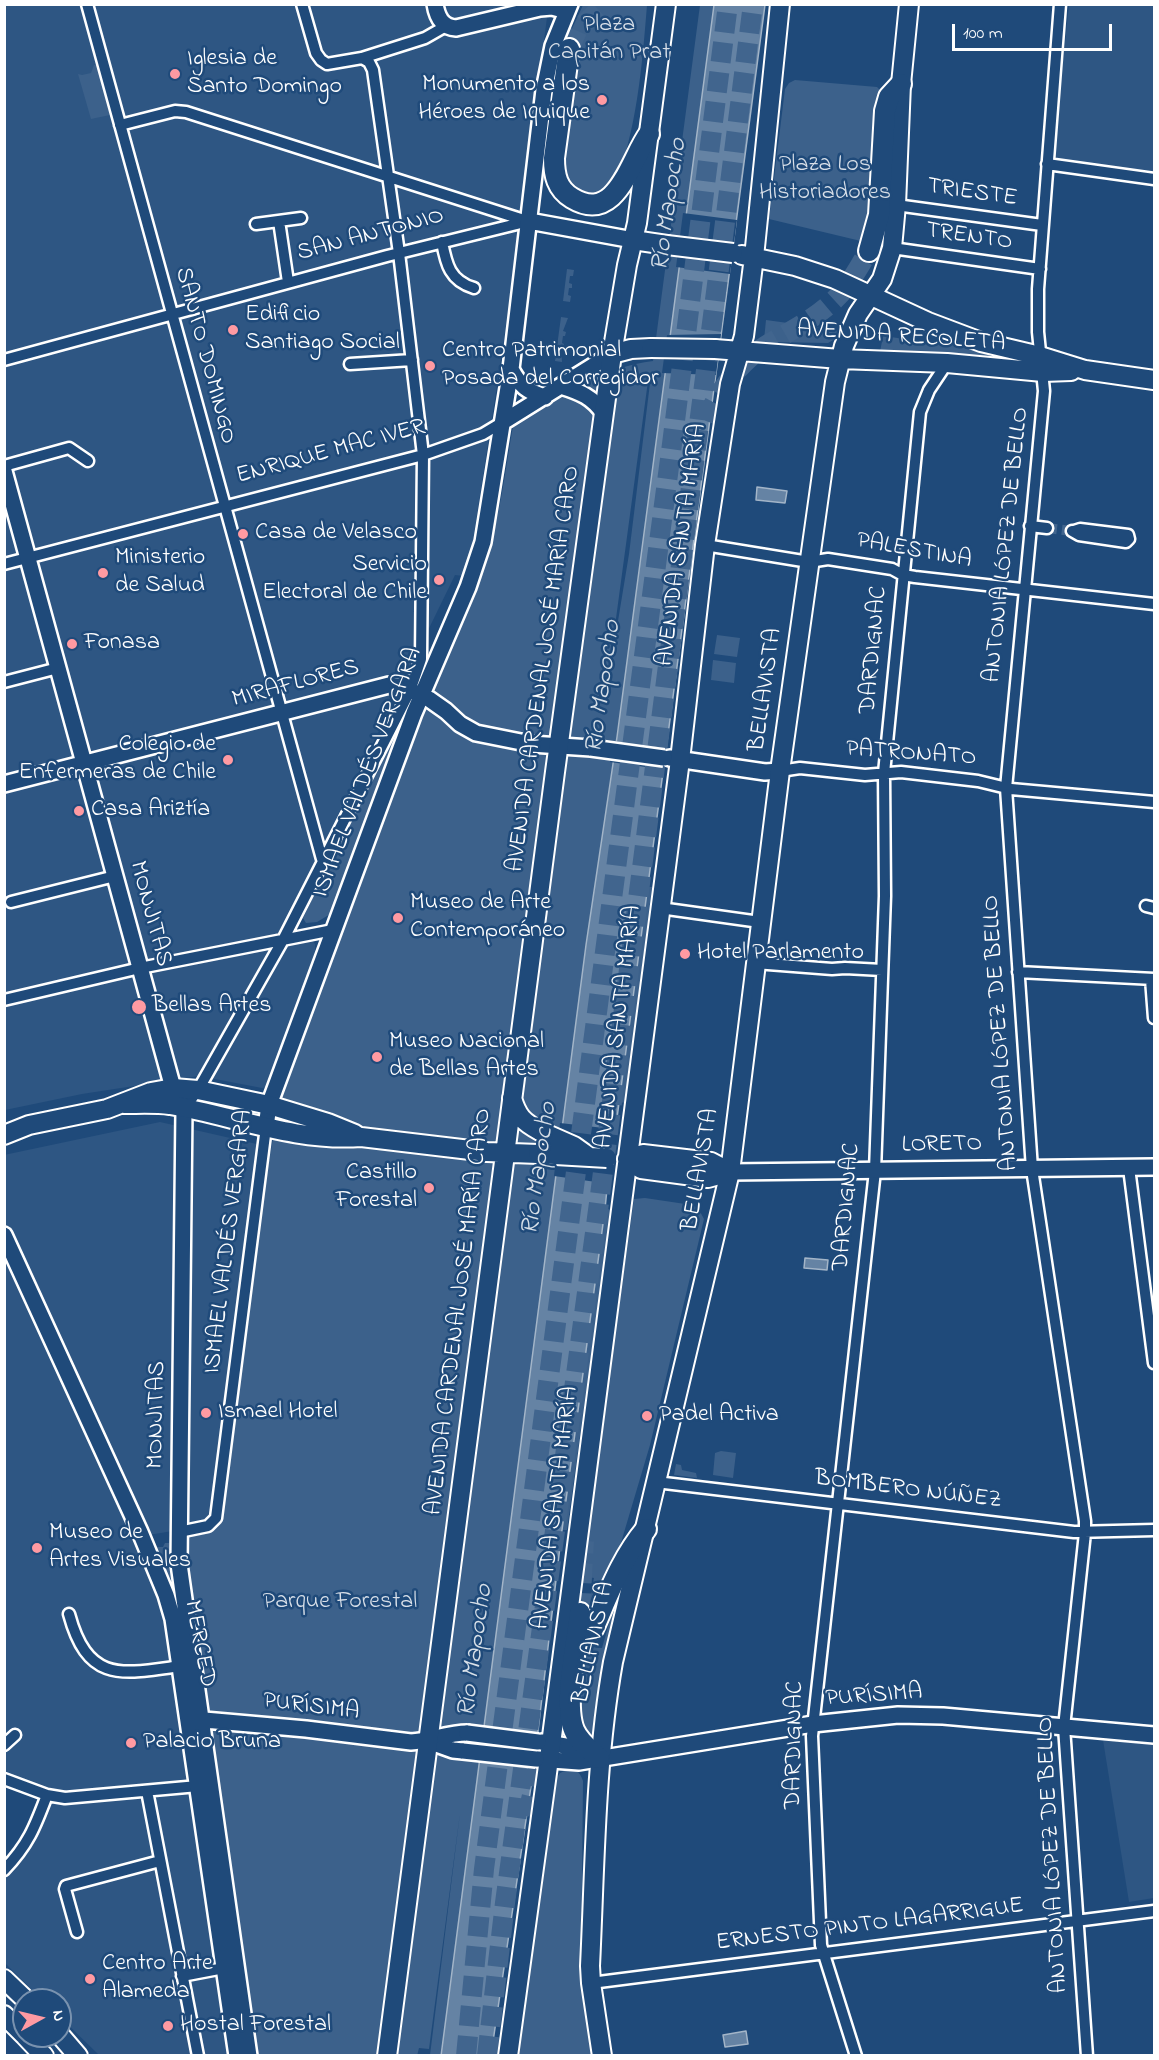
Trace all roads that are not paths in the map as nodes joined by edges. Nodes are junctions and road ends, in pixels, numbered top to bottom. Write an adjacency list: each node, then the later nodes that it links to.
1 (87, 4): 13 (street, SANTO DOMINGO)
2 (302, 4): 11 (street)
3 (435, 4): 9 (main road)
4 (780, 4): 29 (main road, AVENIDA SANTA MARÍA)
5 (909, 4): 12 (main road, BELLAVISTA)
6 (1060, 4): 15 (street, ANTONIA LÓPEZ DE BELLO)
7 (568, 8): 9 (main road); 21 (main road, ISMAEL VALDÉS VERGARA)
8 (663, 8): 14 (main road, AVENIDA CARDENAL JOSÉ MARÍA CARO)
9 (446, 26): 11 (street)
10 (569, 49): 14 (highway)
11 (362, 58): 16 (street)
12 (901, 84): 18 (main road, BELLAVISTA); 27 (highway)
13 (120, 125): 16 (street); 34 (street, SANTO DOMINGO)
14 (649, 134): 24 (main road, AVENIDA CARDENAL JOSÉ MARÍA CARO)
15 (1047, 164): 17 (street); 23 (street, ANTONIA LÓPEZ DE BELLO)
16 (388, 178): 21 (street); 28 (street)
17 (1155, 179)
18 (896, 205): 23 (street, TRIESTE); 26 (main road, BELLAVISTA)
19 (301, 218): 20 (street)
20 (279, 221): 22 (street); 31 (street)
21 (529, 221): 24 (main road, SAN ANTONIO); 25 (street, SAN ANTONIO); 44 (main road, ISMAEL VALDÉS VERGARA)
22 (256, 224)
23 (1042, 225): 30 (street, ANTONIA LÓPEZ DE BELLO)
24 (633, 240): 29 (main road, SAN ANTONIO, bridge); 37 (main road, AVENIDA CARDENAL JOSÉ MARÍA CARO)
25 (442, 242): 28 (street, SAN ANTONIO); 32 (street)
26 (892, 248): 30 (street, TRENTO); 33 (main road, BELLAVISTA)
27 (868, 251)
28 (399, 253): 31 (street, SAN ANTONIO); 40 (street)
29 (754, 257): 33 (main road, AVENIDA RECOLETA); 36 (main road, AVENIDA SANTA MARÍA)
30 (1040, 269): 43 (street, ANTONIA LÓPEZ DE BELLO)
31 (288, 282): 34 (street, SAN ANTONIO)
32 (474, 288)
33 (872, 295): 38 (main road, BELLAVISTA); 43 (main road, AVENIDA RECOLETA)
34 (171, 314): 39 (street, SAN ANTONIO); 54 (street, SANTO DOMINGO)
35 (651, 348): 36 (main road, AVENIDA RECOLETA, bridge); 37 (main road, ENRIQUE MAC IVER)
36 (741, 351): 38 (main road, AVENIDA RECOLETA); 57 (main road, AVENIDA SANTA MARÍA)
37 (612, 354): 46 (main road, ENRIQUE MAC IVER); 48 (main road, AVENIDA CARDENAL JOSÉ MARÍA CARO)
38 (840, 359): 41 (main road, AVENIDA RECOLETA); 59 (main road, BELLAVISTA)
39 (4, 360)
40 (412, 360): 42 (street); 50 (street)
41 (947, 363): 43 (main road, AVENIDA RECOLETA); 61 (street, DARDIGNAC)
42 (350, 364)
43 (1041, 364): 45 (main road, AVENIDA RECOLETA); 55 (street, ANTONIA LÓPEZ DE BELLO)
44 (511, 369): 47 (main road); 49 (main road, ISMAEL VALDÉS VERGARA)
45 (1155, 380)
46 (561, 386): 47 (main road, ENRIQUE MAC IVER); 48 (main road)
47 (545, 397): 49 (main road, ENRIQUE MAC IVER)
48 (604, 414): 68 (main road, AVENIDA CARDENAL JOSÉ MARÍA CARO)
49 (503, 422): 50 (street, ENRIQUE MAC IVER); 66 (main road, ISMAEL VALDÉS VERGARA)
50 (423, 455): 54 (street, ENRIQUE MAC IVER); 66 (street)
51 (88, 461): 52 (street)
52 (4, 466)
53 (4, 471): 58 (main road, MONJITAS)
54 (224, 507): 58 (street, ENRIQUE MAC IVER); 67 (street, SANTO DOMINGO)
55 (1030, 526): 56 (street); 62 (street, ANTONIA LÓPEZ DE BELLO)
56 (1047, 528)
57 (705, 545): 59 (street, PALESTINA); 69 (main road, AVENIDA SANTA MARÍA)
58 (28, 558): 60 (street, ENRIQUE MAC IVER); 64 (main road, MONJITAS)
59 (809, 562): 61 (street, PALESTINA); 71 (main road, BELLAVISTA)
60 (4, 564)
61 (903, 575): 62 (street, PALESTINA); 72 (street, DARDIGNAC)
62 (1024, 590): 63 (street, PALESTINA); 74 (street, ANTONIA LÓPEZ DE BELLO)
63 (1155, 604)
64 (58, 668): 65 (street); 70 (main road, MONJITAS)
65 (4, 682)
66 (416, 693): 67 (main road, MIRAFLORES); 68 (main road, MIRAFLORES); 76 (street); 81 (main road, ISMAEL VALDÉS VERGARA)
67 (281, 713): 70 (main road, MIRAFLORES); 76 (street, SANTO DOMINGO)
68 (559, 745): 69 (main road, MIRAFLORES, bridge); 92 (main road, AVENIDA CARDENAL JOSÉ MARÍA CARO)
69 (672, 759): 71 (main road, PATRONATO); 79 (main road, AVENIDA SANTA MARÍA)
70 (85, 763): 73 (main road, MIRAFLORES); 77 (main road, MONJITAS)
71 (780, 771): 72 (street, PATRONATO); 80 (main road, BELLAVISTA)
72 (884, 772): 74 (street, PATRONATO); 85 (street, DARDIGNAC)
73 (4, 783)
74 (1006, 788): 75 (street, PATRONATO); 86 (street, ANTONIA LÓPEZ DE BELLO)
75 (1155, 802)
76 (322, 860): 82 (street)
77 (115, 876): 78 (street); 84 (main road, MONJITAS)
78 (11, 902)
79 (660, 908): 80 (street); 103 (main road, AVENIDA SANTA MARÍA)
80 (760, 922): 83 (main road, BELLAVISTA)
81 (333, 930): 82 (street); 94 (main road, ISMAEL VALDÉS VERGARA)
82 (283, 940): 84 (street); 91 (street)
83 (755, 963): 85 (street); 108 (main road, BELLAVISTA)
84 (140, 968): 88 (street); 90 (main road, MONJITAS)
85 (882, 970): 107 (street, DARDIGNAC)
86 (1018, 972): 87 (street); 106 (street, ANTONIA LÓPEZ DE BELLO)
87 (1153, 979): 89 (street)
88 (4, 1000)
89 (1155, 1018)
90 (173, 1088): 91 (main road); 93 (main road); 95 (main road, MONJITAS)
91 (198, 1090): 94 (main road); 95 (street)
92 (512, 1095): 101 (main road, AVENIDA CARDENAL JOSÉ MARÍA CARO); 102 (main road, bridge)
93 (124, 1104): 95 (main road); 97 (main road)
94 (269, 1105): 98 (main road, ISMAEL VALDÉS VERGARA); 100 (main road)
95 (184, 1109): 98 (main road); 115 (main road, MONJITAS)
96 (4, 1125): 97 (main road)
97 (29, 1125): 99 (main road)
98 (266, 1127): 100 (main road); 115 (street, ISMAEL VALDÉS VERGARA)
99 (4, 1135)
100 (361, 1137): 101 (main road, LORETO)
101 (505, 1153): 102 (main road, LORETO, bridge); 128 (main road, AVENIDA CARDENAL JOSÉ MARÍA CARO)
102 (598, 1157): 103 (main road, LORETO)
103 (627, 1159): 108 (main road, LORETO); 130 (main road, AVENIDA SANTA MARÍA)
104 (1129, 1167): 105 (main road, LORETO); 106 (main road, LORETO); 110 (street)
105 (1155, 1167)
106 (1032, 1168): 107 (main road, LORETO); 116 (street, ANTONIA LÓPEZ DE BELLO)
107 (875, 1171): 108 (main road, LORETO); 112 (street, DARDIGNAC)
108 (730, 1172): 111 (main road, BELLAVISTA)
109 (4, 1235): 118 (main road, MERCED)
110 (1155, 1364)
111 (657, 1482): 112 (street, BOMBERO NÚÑEZ); 113 (main road, BELLAVISTA)
112 (837, 1503): 116 (street, BOMBERO NÚÑEZ); 124 (street, DARDIGNAC)
113 (646, 1529): 121 (highway); 131 (main road, BELLAVISTA)
114 (1155, 1530): 116 (street, BOMBERO NÚÑEZ)
115 (179, 1532): 117 (main road, MONJITAS)
116 (1085, 1533): 125 (street, ANTONIA LÓPEZ DE BELLO)
117 (183, 1592): 118 (main road); 123 (main road, MERCED)
118 (166, 1595): 122 (main road, MERCED)
119 (580, 1613): 131 (highway)
120 (69, 1614): 122 (street)
121 (593, 1629)
122 (181, 1666): 123 (main road, MERCED)
123 (195, 1719): 128 (main road, PURÍSIMA); 133 (main road, MERCED); 147 (main road, MERCED)
124 (813, 1724): 125 (main road, PURÍSIMA); 131 (main road, PURÍSIMA); 141 (street, DARDIGNAC)
125 (1064, 1726): 126 (main road, PURÍSIMA); 139 (street, ANTONIA LÓPEZ DE BELLO)
126 (1155, 1735)
127 (15, 1736): 129 (street)
128 (428, 1742): 130 (main road, PURÍSIMA, bridge); 130 (main road, PURÍSIMA, bridge); 148 (main road, AVENIDA CARDENAL JOSÉ MARÍA CARO)
129 (4, 1745)
130 (543, 1751): 131 (main road, PURÍSIMA); 149 (main road, AVENIDA SANTA MARÍA)
131 (599, 1758): 144 (main road, BELLAVISTA)
132 (4, 1779): 135 (street)
133 (198, 1785): 134 (street); 142 (main road, MERCED)
134 (147, 1791): 135 (street); 136 (street)
135 (47, 1795): 137 (street)
136 (160, 1861): 140 (street); 143 (street)
137 (4, 1870)
138 (1155, 1911): 139 (street, ERNESTO PINTO LAGARRIGUE)
139 (1077, 1921): 141 (street, ERNESTO PINTO LAGARRIGUE); 152 (street, ANTONIA LÓPEZ DE BELLO)
140 (76, 1932)
141 (823, 1953): 144 (street, ERNESTO PINTO LAGARRIGUE); 151 (street, DARDIGNAC)
142 (224, 1968): 143 (street); 146 (main road, MERCED)
143 (182, 1976): 145 (street)
144 (591, 1983): 150 (main road, BELLAVISTA)
145 (198, 2055)
146 (237, 2055)
147 (249, 2055)
148 (387, 2055)
149 (508, 2055)
150 (602, 2055)
151 (856, 2055)
152 (1087, 2055)

